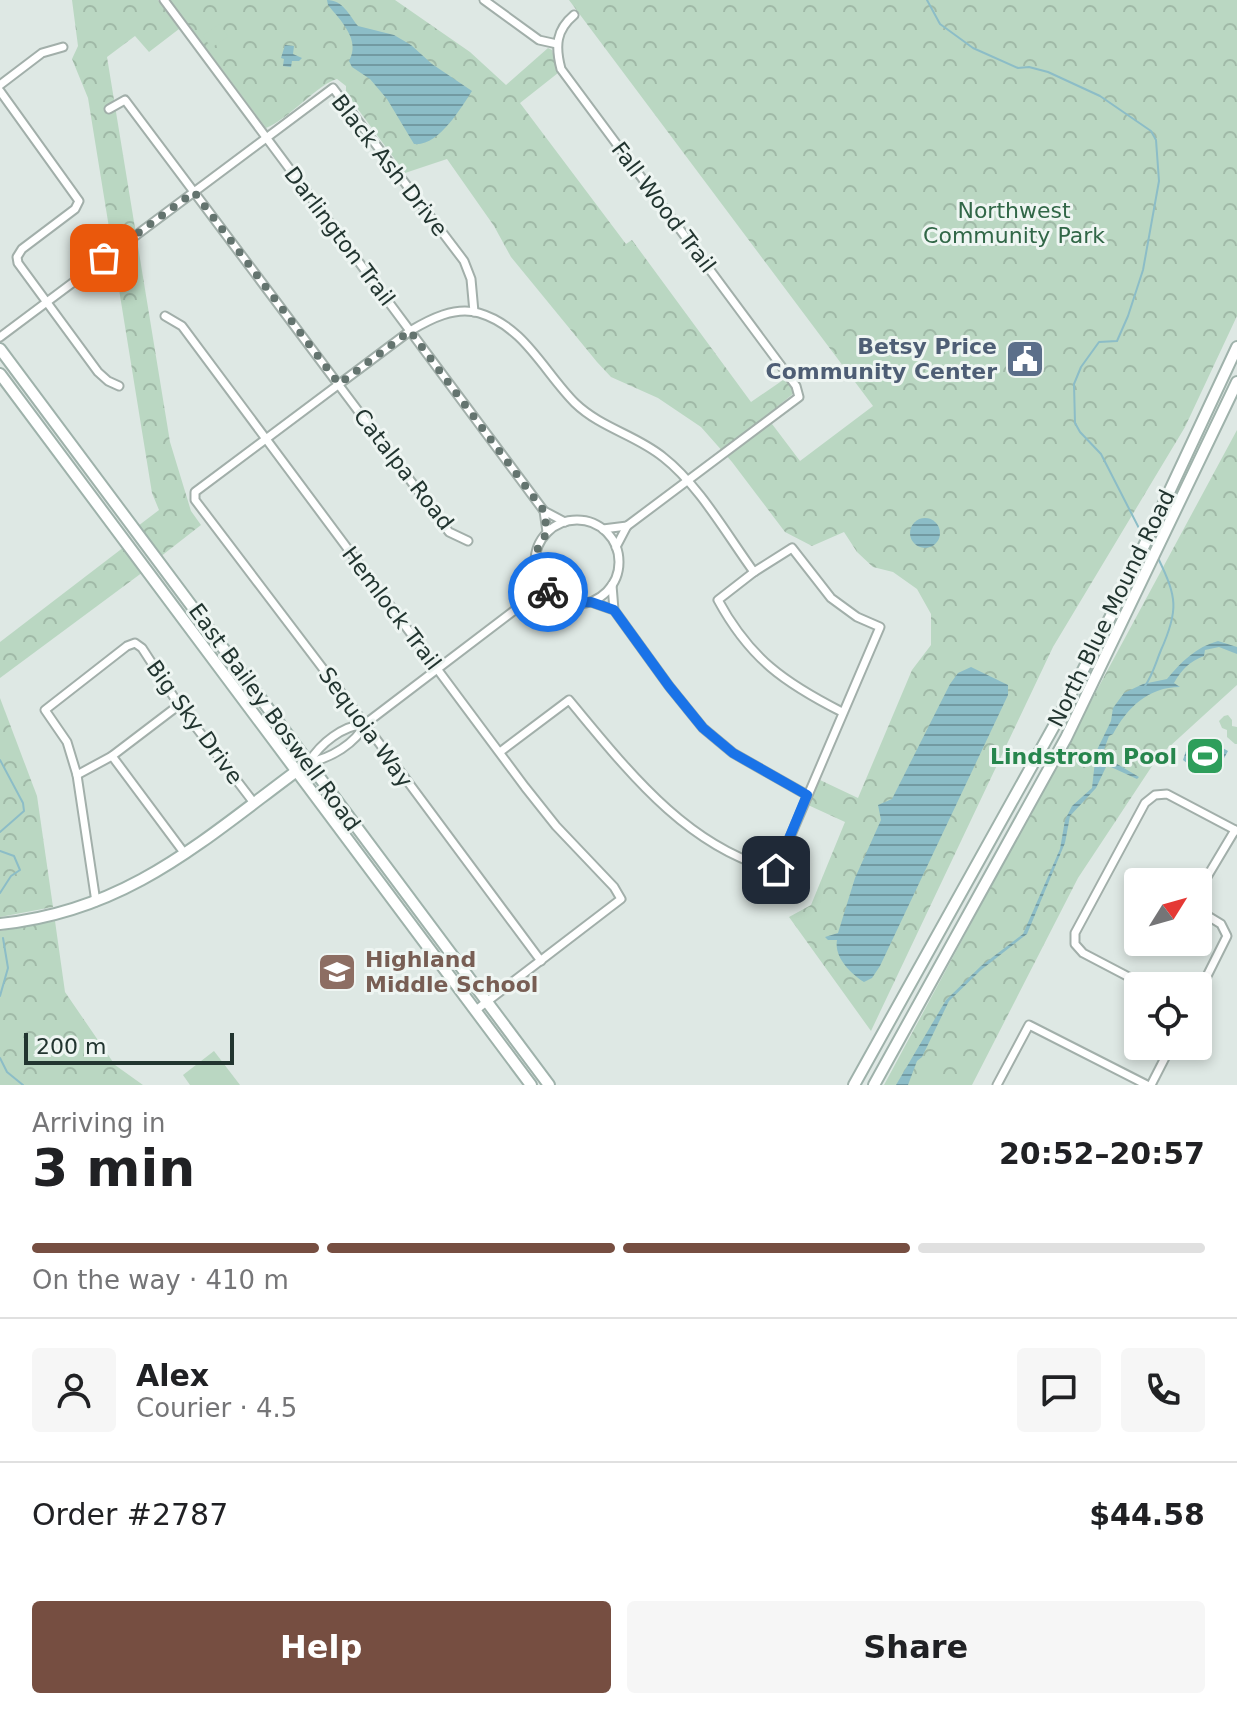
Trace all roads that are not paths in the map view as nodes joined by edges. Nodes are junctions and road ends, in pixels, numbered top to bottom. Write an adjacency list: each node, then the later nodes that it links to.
1 (164, 0): 8 (street, Darlington Trail)
2 (484, 0): 4 (street)
3 (574, 15): 4 (street)
4 (557, 44): 22 (street, Fall Wood Trail)
5 (63, 47): 6 (street)
6 (0, 88): 10 (street)
7 (109, 109): 9 (street, Catalpa Road)
8 (265, 136): 9 (street, Black Ash Drive); 11 (street, Black Ash Drive); 13 (street, Darlington Trail)
9 (194, 192): 10 (street, Black Ash Drive); 19 (street, Catalpa Road)
10 (46, 303): 14 (street, Black Ash Drive); 20 (street)
11 (474, 312): 13 (street); 22 (street)
12 (165, 316): 21 (street, Hemlock Trail)
13 (410, 331): 19 (street); 23 (street, Darlington Trail)
14 (0, 337)
15 (1237, 347): 66 (main road, North Blue Mound Road)
16 (0, 349): 43 (main road, East Bailey Boswell Road)
17 (0, 374): 44 (main road, East Bailey Boswell Road)
18 (1237, 382): 67 (main road, North Blue Mound Road)
19 (339, 384): 21 (street); 28 (street, Catalpa Road)
20 (119, 386)
21 (266, 439): 37 (street, Hemlock Trail); 40 (street, Sequoia Way)
22 (687, 481): 25 (street); 30 (street)
23 (544, 511): 24 (street, Darlington Trail); 27 (street, Darlington Trail)
24 (565, 522): 26 (street); 27 (street)
25 (627, 526): 26 (street); 29 (street)
26 (603, 529): 29 (street)
27 (547, 532): 31 (street)
28 (468, 541)
29 (616, 547): 32 (street)
30 (754, 572): 39 (street); 39 (street)
31 (537, 574): 33 (street); 35 (street)
32 (612, 585): 34 (street); 36 (street)
33 (550, 594): 34 (street); 35 (street)
34 (591, 602): 36 (street)
35 (524, 603): 37 (street)
36 (614, 610): 46 (street)
37 (438, 668): 40 (street); 41 (street, Hemlock Trail)
38 (179, 705): 42 (street); 45 (street, Big Sky Drive); 47 (street, Big Sky Drive)
39 (842, 712): 46 (street)
40 (365, 724): 43 (street); 43 (street); 58 (street, Sequoia Way)
41 (500, 752): 46 (street); 58 (street, Hemlock Trail)
42 (112, 756): 45 (street); 49 (street)
43 (309, 762): 44 (main road); 51 (main road, East Bailey Boswell Road)
44 (297, 771): 47 (main road); 52 (main road, East Bailey Boswell Road)
45 (77, 775): 53 (street)
46 (807, 795)
47 (254, 803): 49 (main road)
48 (1236, 830): 50 (street); 60 (street)
49 (186, 854): 53 (main road)
50 (1212, 869)
51 (389, 871): 52 (main road); 54 (main road, East Bailey Boswell Road)
52 (378, 879): 55 (main road, East Bailey Boswell Road)
53 (96, 902): 57 (main road)
54 (414, 906): 55 (main road); 61 (main road, East Bailey Boswell Road)
55 (404, 913): 62 (main road, East Bailey Boswell Road)
56 (1212, 919): 59 (street)
57 (0, 924)
58 (541, 961): 61 (street)
59 (1209, 972)
60 (1124, 974)
61 (487, 1001): 62 (street); 65 (main road, East Bailey Boswell Road)
62 (476, 1010): 63 (main road, East Bailey Boswell Road)
63 (501, 1045): 65 (main road); 68 (main road, East Bailey Boswell Road)
64 (1163, 1060): 72 (street)
65 (541, 1074): 69 (main road, East Bailey Boswell Road)
66 (860, 1074): 67 (main road, North Blue Mound Road); 70 (main road, North Blue Mound Road)
67 (874, 1084)
68 (531, 1085)
69 (549, 1085)
70 (854, 1085)
71 (997, 1085): 72 (street)
72 (1149, 1085)

